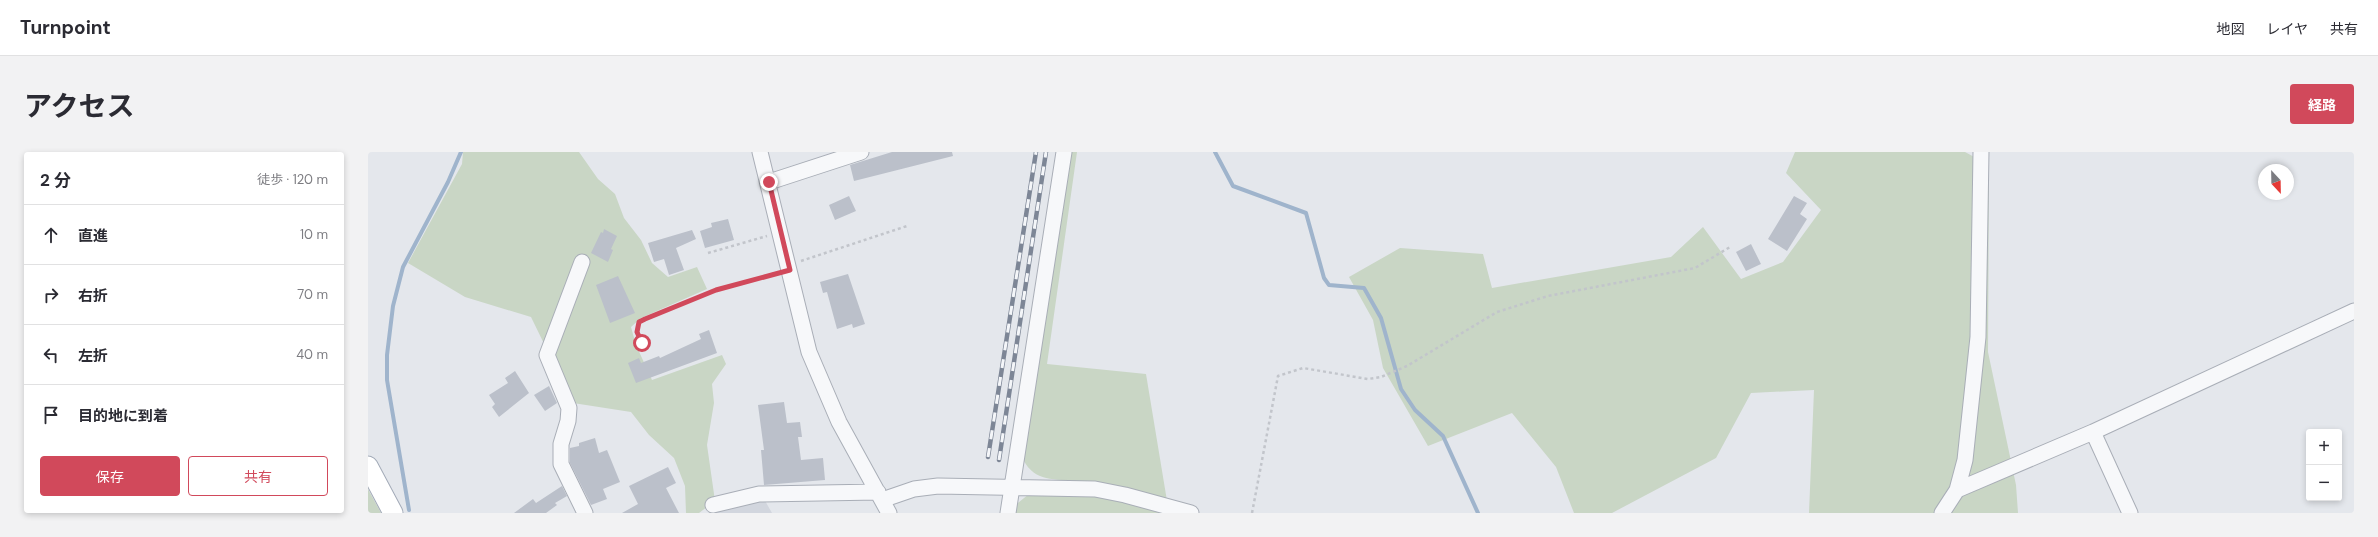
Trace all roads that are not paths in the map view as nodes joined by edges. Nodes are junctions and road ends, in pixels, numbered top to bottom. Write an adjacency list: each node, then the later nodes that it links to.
1 (760, 152): 5 (street)
2 (861, 152): 5 (street)
3 (1064, 152): 10 (street)
4 (1981, 152): 11 (street)
5 (769, 182): 12 (street)
6 (582, 262): 15 (street)
7 (2354, 311): 8 (street)
8 (2093, 432): 11 (street); 19 (street)
9 (368, 466): 14 (main road)
10 (1012, 487): 12 (street); 16 (street); 17 (street)
11 (1957, 490): 18 (street)
12 (883, 502): 13 (street)
13 (713, 505)
14 (394, 513)
15 (584, 513)
16 (1008, 513)
17 (1191, 513)
18 (1942, 513)
19 (2130, 513)

